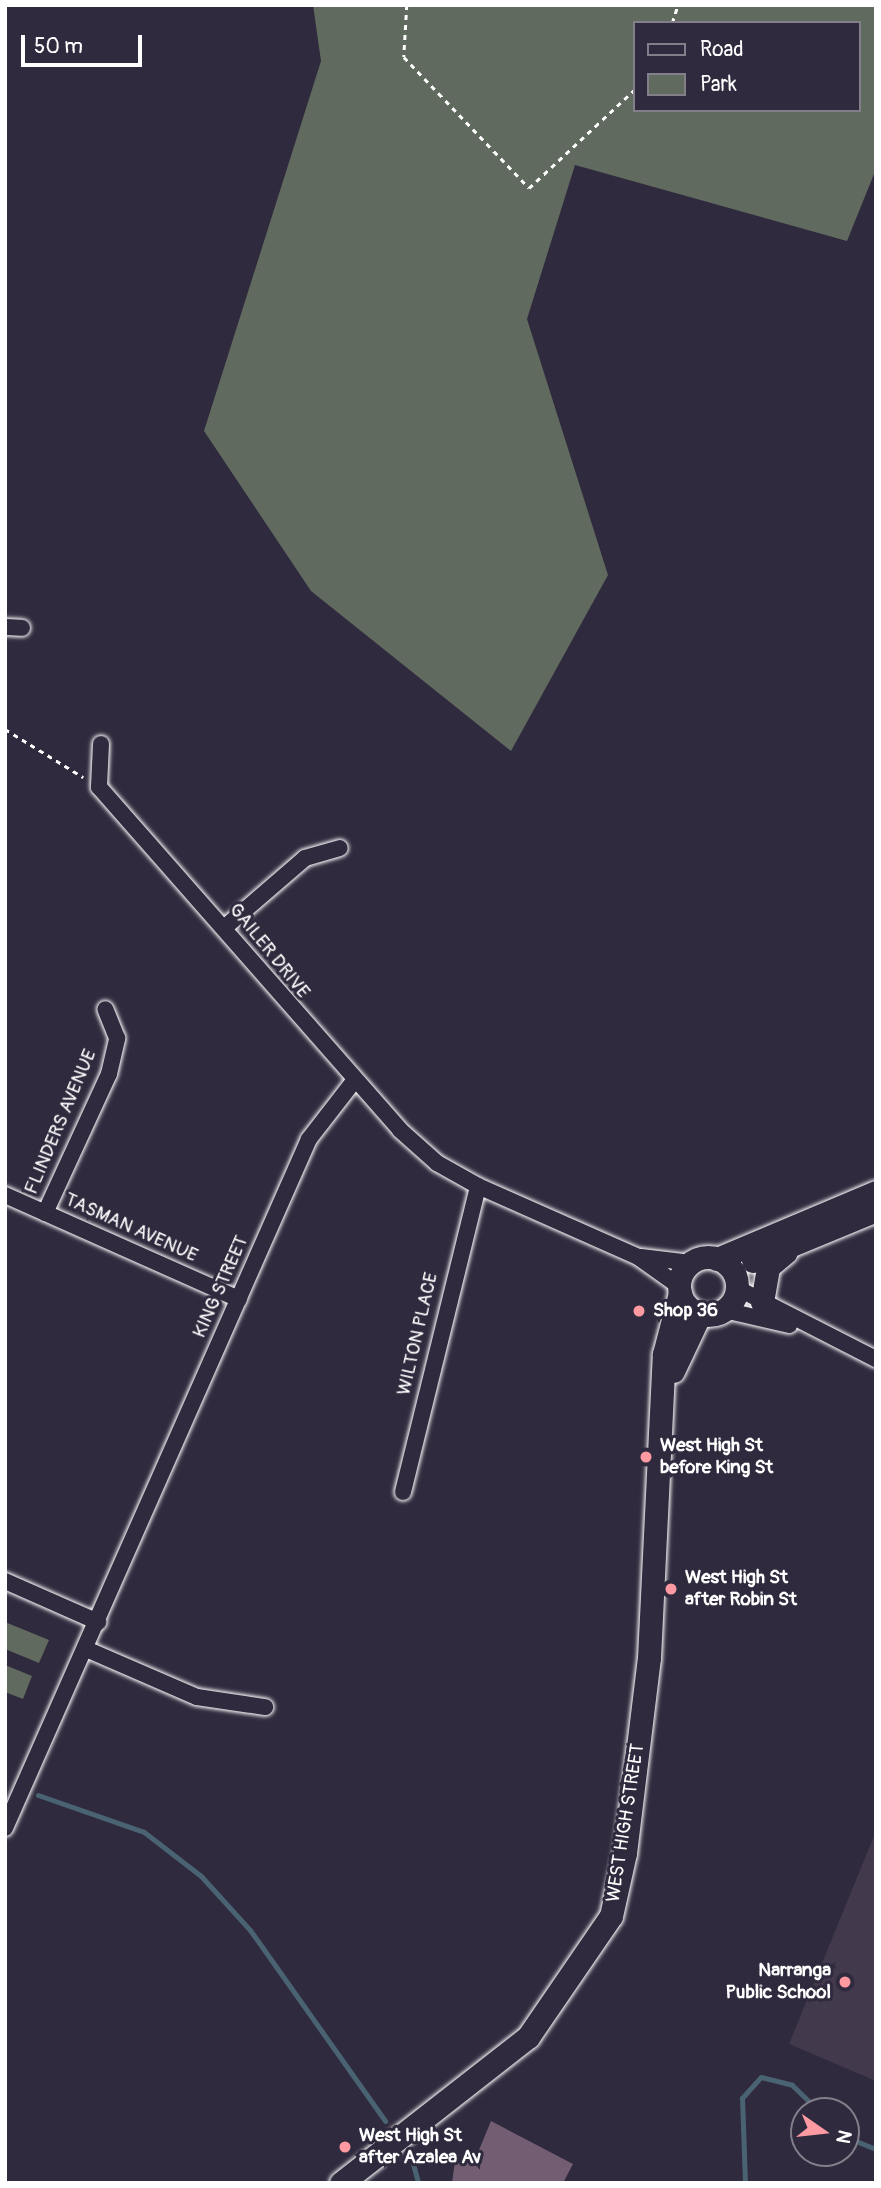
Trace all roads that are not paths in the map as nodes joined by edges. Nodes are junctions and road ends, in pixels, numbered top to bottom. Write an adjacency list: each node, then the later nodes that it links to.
1 (5, 627): 2 (street)
2 (22, 628)
3 (100, 744): 5 (street, GAILER DRIVE)
4 (340, 848): 5 (street)
5 (224, 928): 7 (street, GAILER DRIVE)
6 (105, 1009): 12 (street, FLINDERS AVENUE)
7 (354, 1081): 8 (street); 19 (street, KING STREET)
8 (478, 1186): 14 (street); 26 (street, WILTON PLACE)
9 (876, 1192): 15 (main road)
10 (5, 1195): 12 (street, TASMAN AVENUE)
11 (876, 1210): 13 (main road)
12 (45, 1213): 19 (street, TASMAN AVENUE)
13 (786, 1252): 17 (main road); 20 (main road)
14 (638, 1257): 16 (street); 18 (street)
15 (717, 1259): 16 (main road); 17 (main road)
16 (691, 1263): 18 (main road)
17 (737, 1283): 20 (street); 21 (main road)
18 (680, 1289): 22 (main road); 25 (main road, WEST HIGH STREET)
19 (239, 1299): 28 (street, KING STREET)
20 (762, 1302): 23 (street)
21 (724, 1310): 22 (main road); 23 (street)
22 (700, 1314): 25 (main road, WEST HIGH STREET)
23 (815, 1333): 24 (street)
24 (876, 1359)
25 (667, 1389): 32 (main road, WEST HIGH STREET)
26 (403, 1492)
27 (5, 1581): 28 (street)
28 (97, 1622): 29 (street, KING STREET)
29 (86, 1649): 30 (street); 31 (street, KING STREET)
30 (265, 1707)
31 (5, 1829)
32 (341, 2183)

